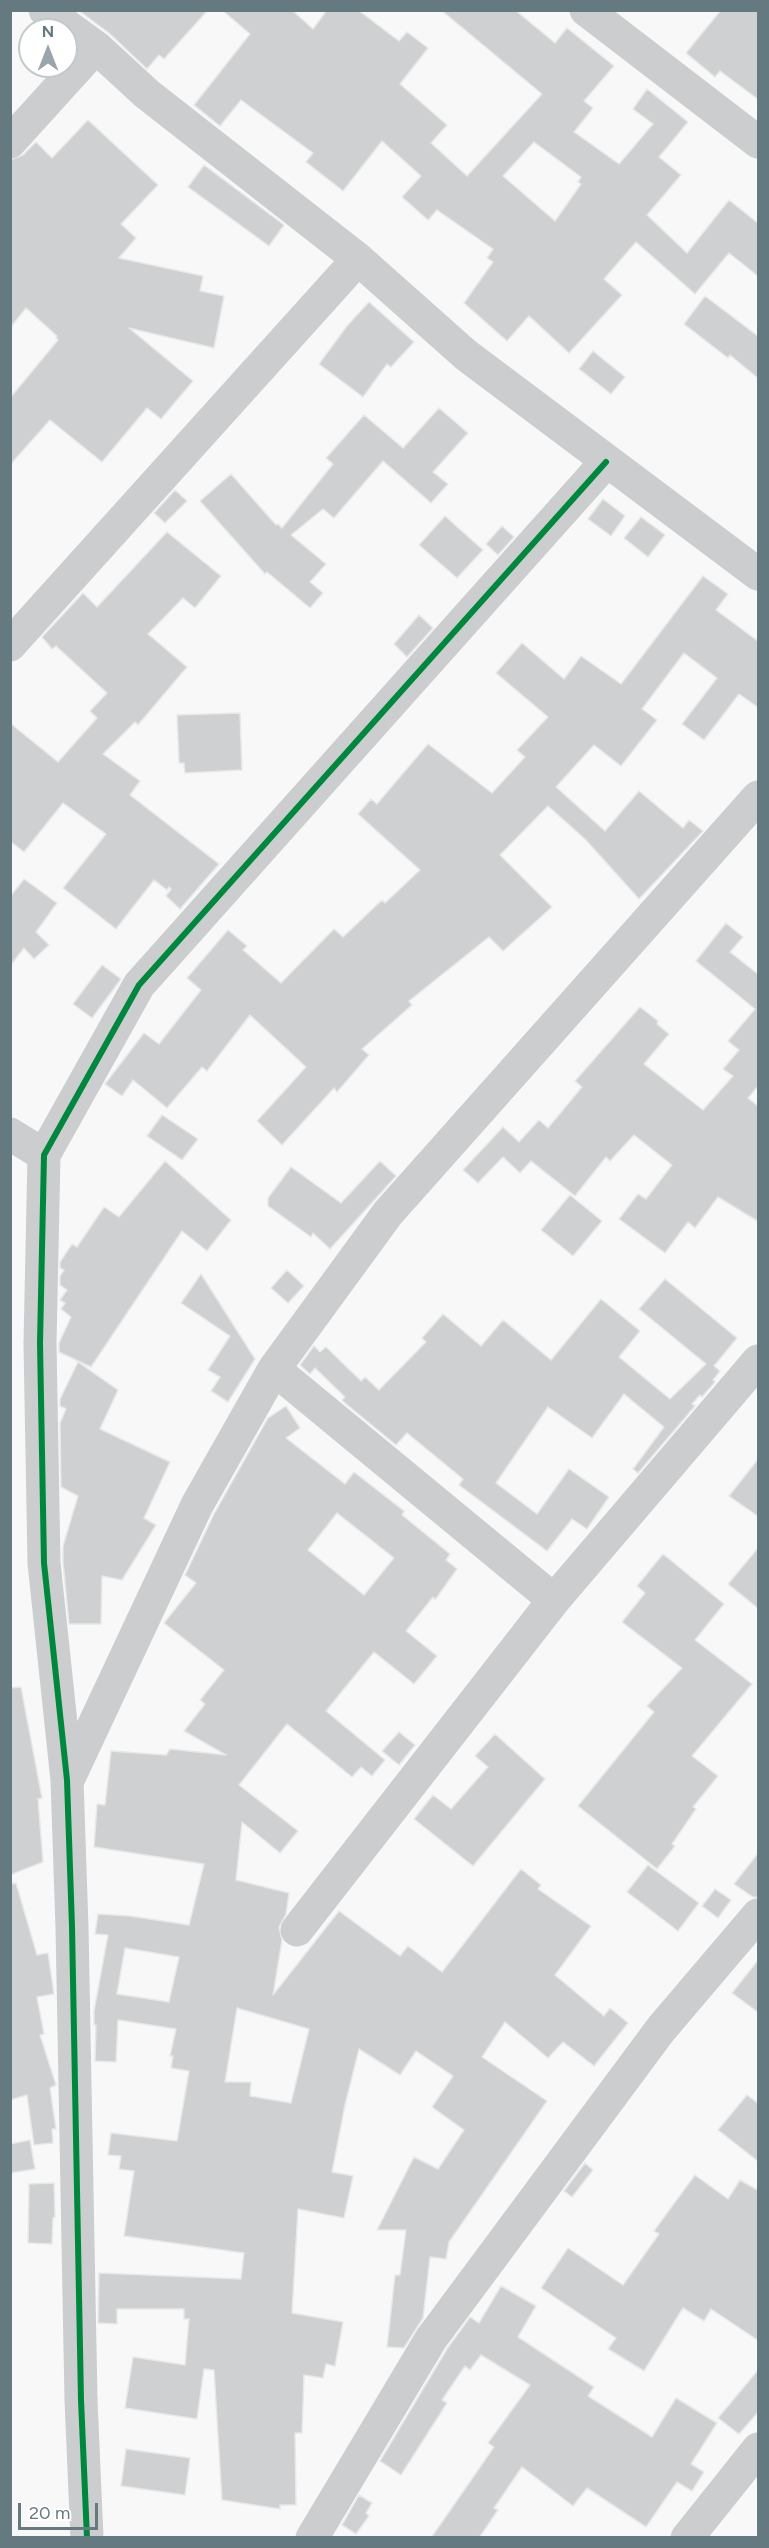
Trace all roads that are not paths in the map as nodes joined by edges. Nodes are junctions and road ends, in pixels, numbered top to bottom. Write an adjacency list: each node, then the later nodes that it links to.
1 (45, 10): 3 (street)
2 (586, 10): 5 (street)
3 (96, 47): 4 (street); 6 (street)
4 (10, 142)
5 (759, 142)
6 (358, 259): 7 (street); 9 (street)
7 (606, 462): 8 (street); 12 (street)
8 (759, 574)
9 (10, 645)
10 (759, 797): 14 (street)
11 (10, 1134): 12 (street)
12 (44, 1155): 16 (street)
13 (759, 1361): 15 (street)
14 (274, 1369): 15 (street); 16 (street)
15 (554, 1600): 18 (street)
16 (67, 1780): 21 (street)
17 (759, 1915): 20 (street)
18 (297, 1930)
19 (759, 2449): 22 (street)
20 (316, 2536)
21 (87, 2538)
22 (687, 2538)

